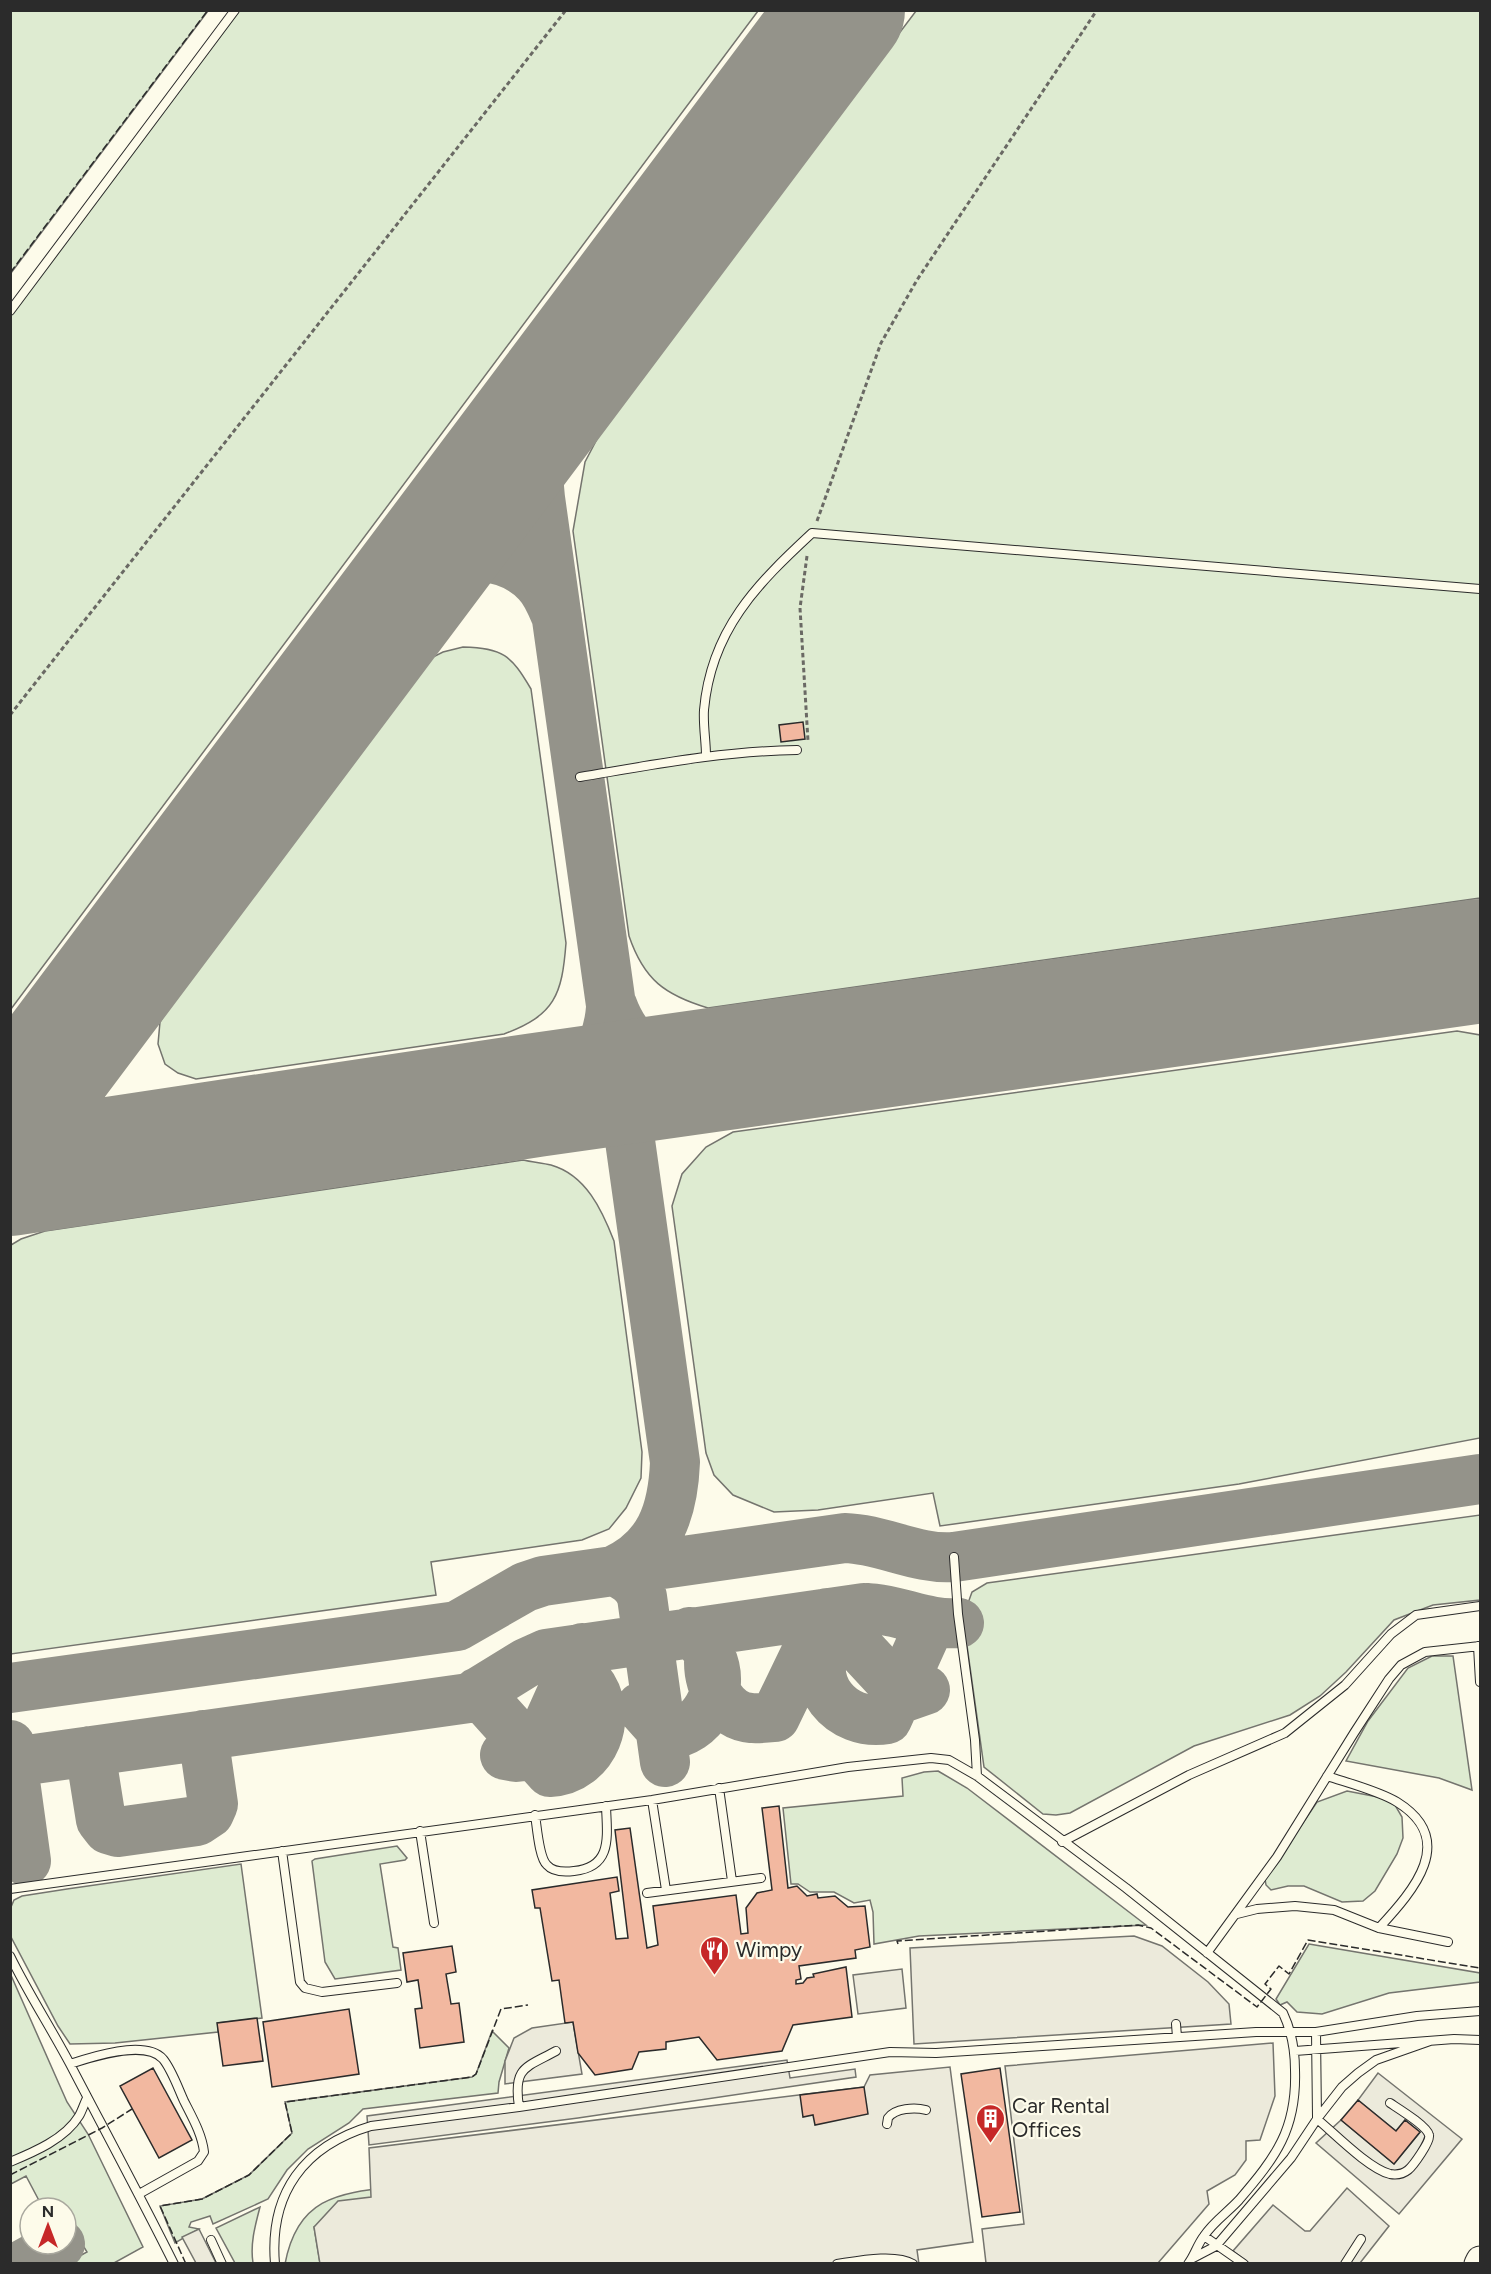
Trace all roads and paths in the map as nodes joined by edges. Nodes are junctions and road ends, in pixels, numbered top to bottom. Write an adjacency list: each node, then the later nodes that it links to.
1 (235, 10): 4 (lane)
2 (566, 10): 7 (path)
3 (1097, 10): 5 (path)
4 (10, 311)
5 (812, 533): 6 (lane); 8 (path); 9 (lane)
6 (1480, 589)
7 (10, 715)
8 (797, 750): 9 (lane)
9 (706, 756): 10 (lane)
10 (580, 777)
11 (954, 1557): 15 (lane)
12 (1480, 1606): 22 (lane)
13 (1479, 1646): 14 (lane); 16 (lane)
14 (1480, 1682)
15 (977, 1776): 17 (lane); 22 (lane)
16 (1328, 1776): 29 (lane); 31 (lane)
17 (718, 1788): 18 (lane); 25 (lane)
18 (652, 1800): 19 (lane); 27 (lane)
19 (606, 1806): 20 (lane); 20 (lane)
20 (535, 1815): 21 (lane)
21 (420, 1831): 23 (lane); 30 (lane)
22 (1062, 1842): 33 (lane)
23 (282, 1851): 26 (lane); 35 (lane)
24 (761, 1878): 25 (lane)
25 (732, 1881): 27 (lane)
26 (10, 1889)
27 (666, 1890): 28 (lane)
28 (647, 1893)
29 (1237, 1914): 31 (lane); 33 (lane)
30 (434, 1923)
31 (1379, 1928): 32 (lane)
32 (1448, 1942)
33 (1207, 1953): 39 (lane)
34 (10, 1956): 46 (lane)
35 (397, 1983)
36 (1480, 2011): 38 (lane)
37 (1176, 2024): 40 (lane)
38 (1316, 2032): 39 (lane); 44 (lane)
39 (1291, 2033): 40 (lane); 45 (lane)
40 (1177, 2037): 49 (lane)
41 (1480, 2040): 42 (lane)
42 (1430, 2041): 44 (lane); 51 (lane)
43 (556, 2050): 49 (lane)
44 (1317, 2050): 45 (lane); 51 (lane)
45 (1295, 2051): 55 (lane)
46 (69, 2064): 47 (lane); 54 (lane)
47 (87, 2098): 53 (lane); 54 (lane)
48 (1390, 2103): 51 (lane)
49 (519, 2106): 63 (lane)
50 (926, 2110): 52 (lane)
51 (1317, 2118): 58 (lane)
52 (887, 2124)
53 (10, 2162)
54 (139, 2194): 61 (lane)
55 (1204, 2236): 58 (lane); 60 (lane)
56 (211, 2240): 62 (lane)
57 (1361, 2240): 67 (lane)
58 (1216, 2246): 60 (lane); 66 (lane)
59 (1480, 2260): 68 (main road)
60 (1190, 2261)
61 (174, 2264)
62 (222, 2264)
63 (275, 2264)
64 (837, 2264): 65 (lane)
65 (912, 2264)
66 (1244, 2264)
67 (1345, 2264)
68 (1478, 2264)

